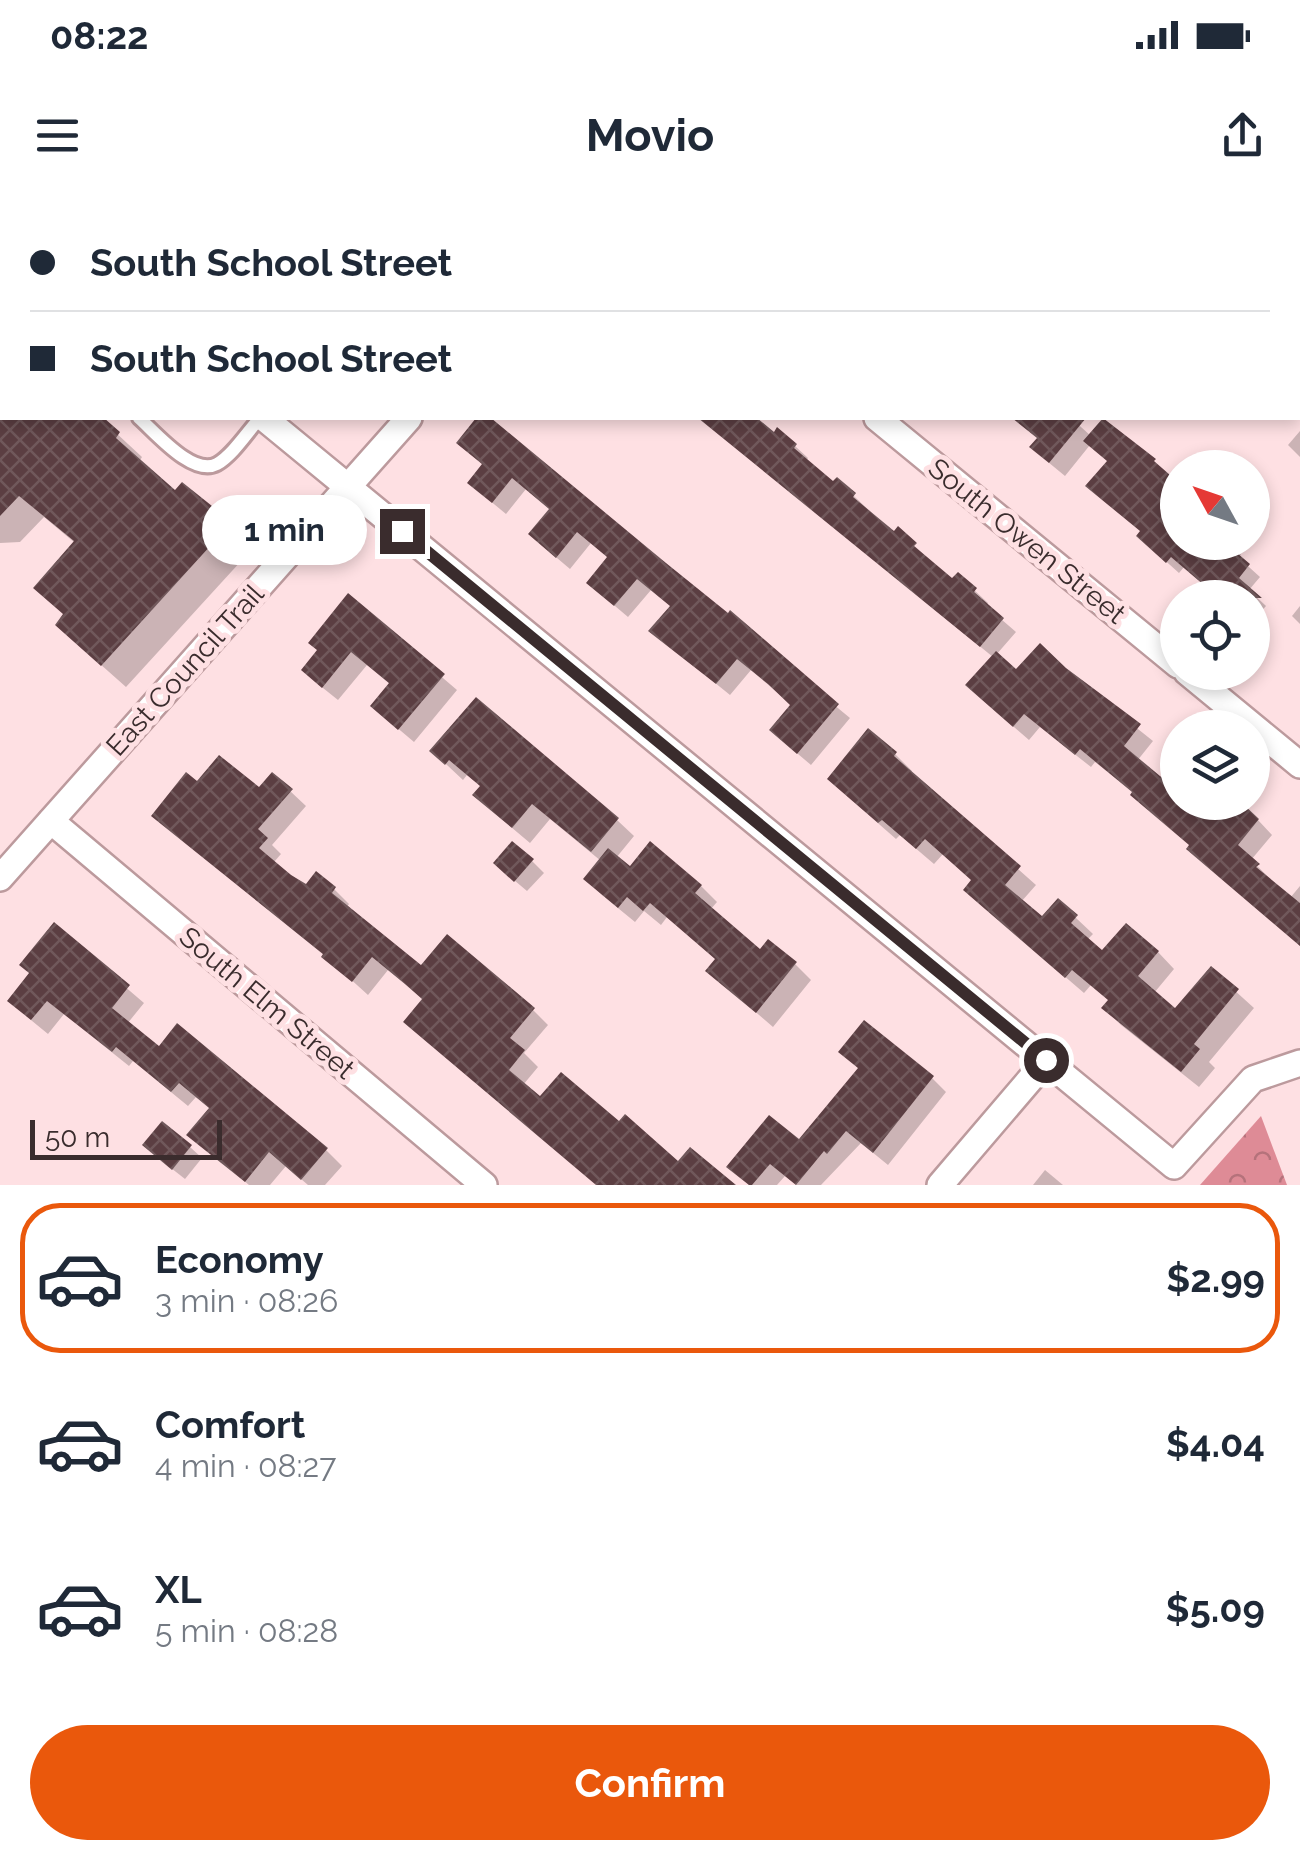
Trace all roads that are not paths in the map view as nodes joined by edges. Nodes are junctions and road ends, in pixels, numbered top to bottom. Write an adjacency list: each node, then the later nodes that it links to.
1 (141, 420): 2 (lane)
2 (260, 420)
3 (265, 420): 6 (street)
4 (407, 420): 6 (street, East Council Trail)
5 (879, 420): 7 (street, South Owen Street)
6 (348, 486): 10 (street, East Council Trail); 12 (street)
7 (1160, 649)
8 (1209, 690): 9 (street)
9 (1300, 765)
10 (51, 821): 11 (street, East Council Trail); 14 (street, South Elm Street)
11 (0, 878)
12 (1046, 1060): 13 (street); 15 (street)
13 (1300, 1064)
14 (484, 1185)
15 (940, 1185)

